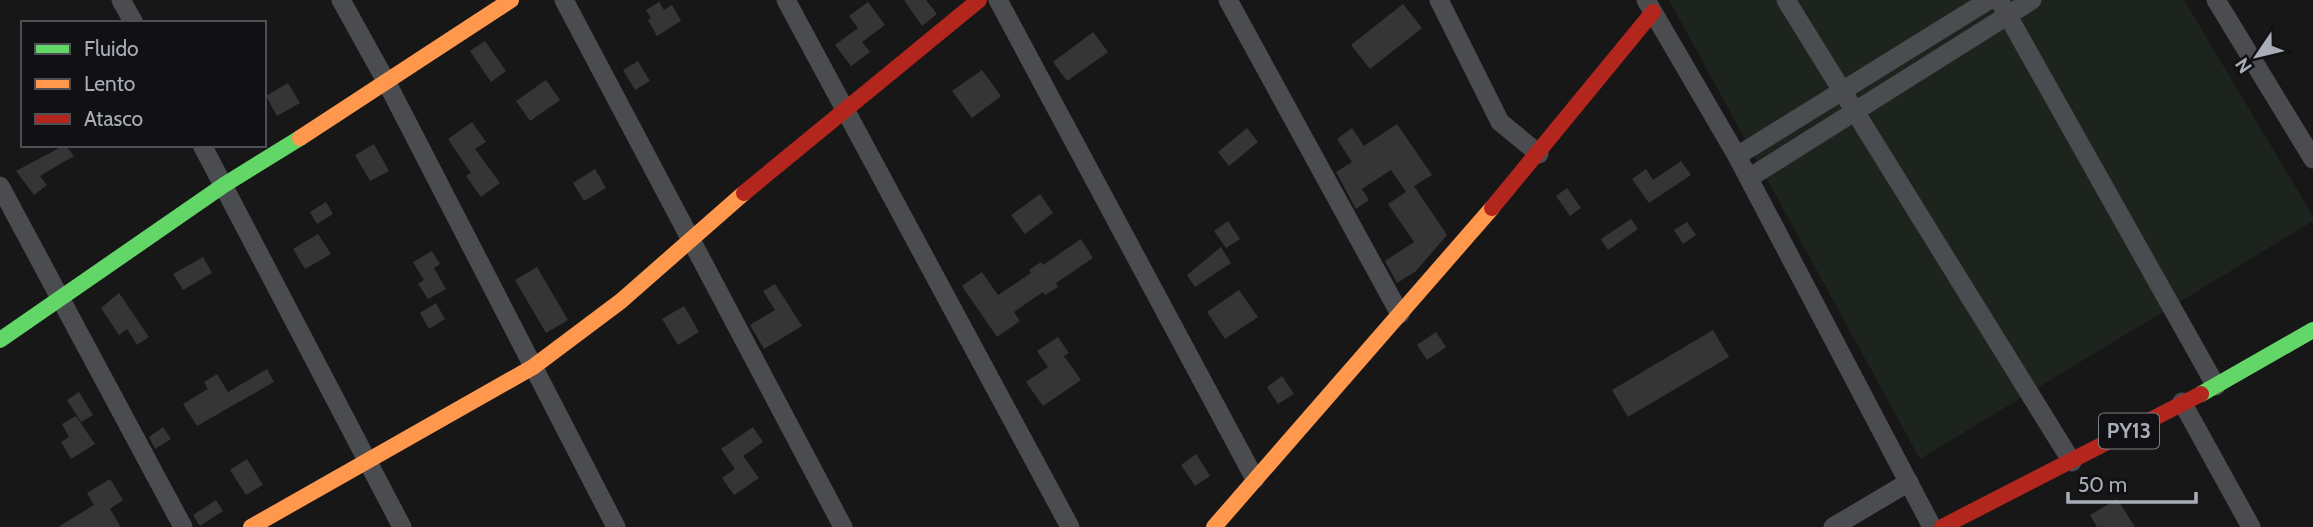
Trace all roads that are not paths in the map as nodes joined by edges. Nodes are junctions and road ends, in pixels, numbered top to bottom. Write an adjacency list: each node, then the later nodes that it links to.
1 (121, 0): 16 (street)
2 (341, 0): 17 (street)
3 (511, 0): 17 (main road)
4 (564, 0): 28 (street)
5 (786, 0): 19 (street)
6 (978, 0): 19 (main road)
7 (998, 0): 38 (street)
8 (1228, 0): 30 (street)
9 (1438, 0): 22 (street)
10 (1786, 0): 18 (street)
11 (1989, 0): 18 (street)
12 (2032, 0): 15 (street)
13 (2216, 0): 24 (street)
14 (1649, 6): 22 (main road); 23 (street)
15 (2003, 8): 20 (street); 34 (street)
16 (133, 21)
17 (387, 83): 26 (main road); 33 (street)
18 (1842, 89): 20 (street); 23 (street)
19 (843, 110): 28 (main road); 45 (street)
20 (1855, 111): 25 (street); 37 (street)
21 (203, 147): 26 (street)
22 (1539, 154): 30 (main road)
23 (1737, 156): 25 (street)
24 (2313, 159)
25 (1749, 178): 39 (street)
26 (225, 185): 29 (main road); 36 (street)
27 (0, 186): 29 (street)
28 (690, 237): 33 (main road); 44 (street)
29 (62, 296): 32 (main road); 40 (street)
30 (1400, 314): 38 (main road)
31 (2313, 330): 34 (main road, PY13)
32 (0, 340)
33 (533, 368): 36 (main road); 43 (street)
34 (2216, 386): 35 (main road, PY13)
35 (2182, 402): 37 (main road, PY13); 50 (street)
36 (368, 461): 41 (main road); 42 (street)
37 (2072, 462): 49 (main road, PY13)
38 (1255, 480): 46 (main road)
39 (1909, 482): 47 (street); 48 (street)
40 (183, 527)
41 (251, 527)
42 (401, 527)
43 (616, 527)
44 (843, 527)
45 (1070, 527)
46 (1214, 527)
47 (1833, 527)
48 (1932, 527)
49 (1942, 527)
50 (2251, 527)

